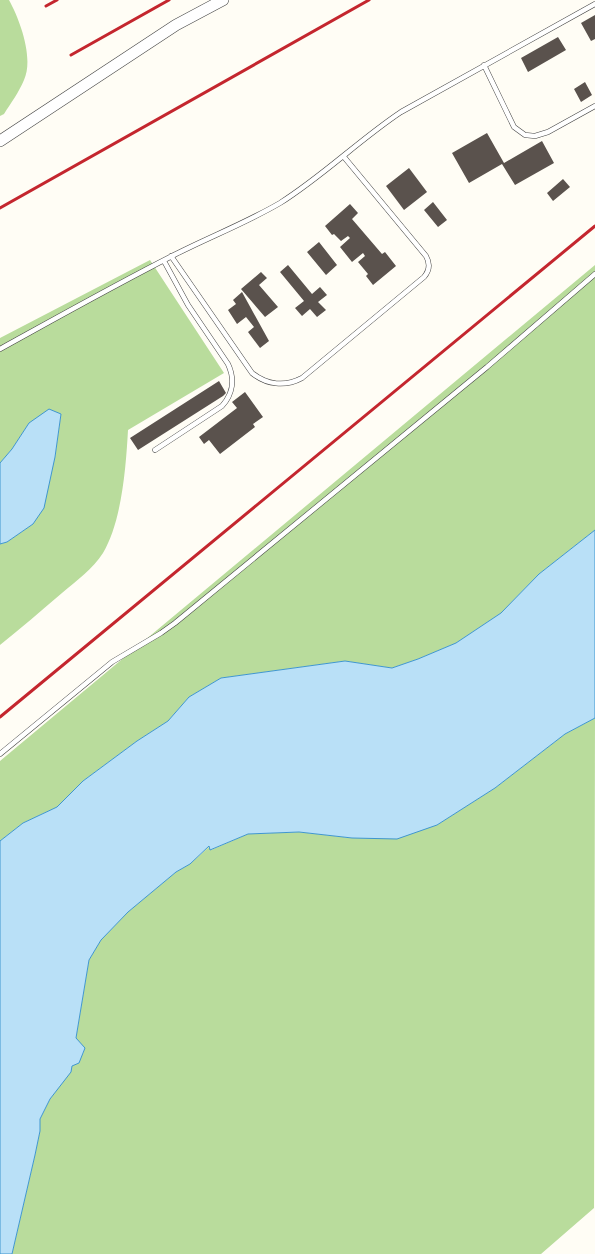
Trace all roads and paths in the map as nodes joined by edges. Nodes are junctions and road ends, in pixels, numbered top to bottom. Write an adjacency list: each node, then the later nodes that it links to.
1 (224, 0): 5 (street)
2 (595, 4): 3 (lane)
3 (484, 65): 4 (lane); 6 (lane)
4 (595, 106)
5 (0, 141)
6 (344, 157): 7 (lane); 7 (lane)
7 (172, 256): 8 (lane)
8 (164, 260): 10 (lane); 11 (lane)
9 (595, 274): 12 (lane)
10 (0, 349)
11 (155, 450)
12 (0, 754)

